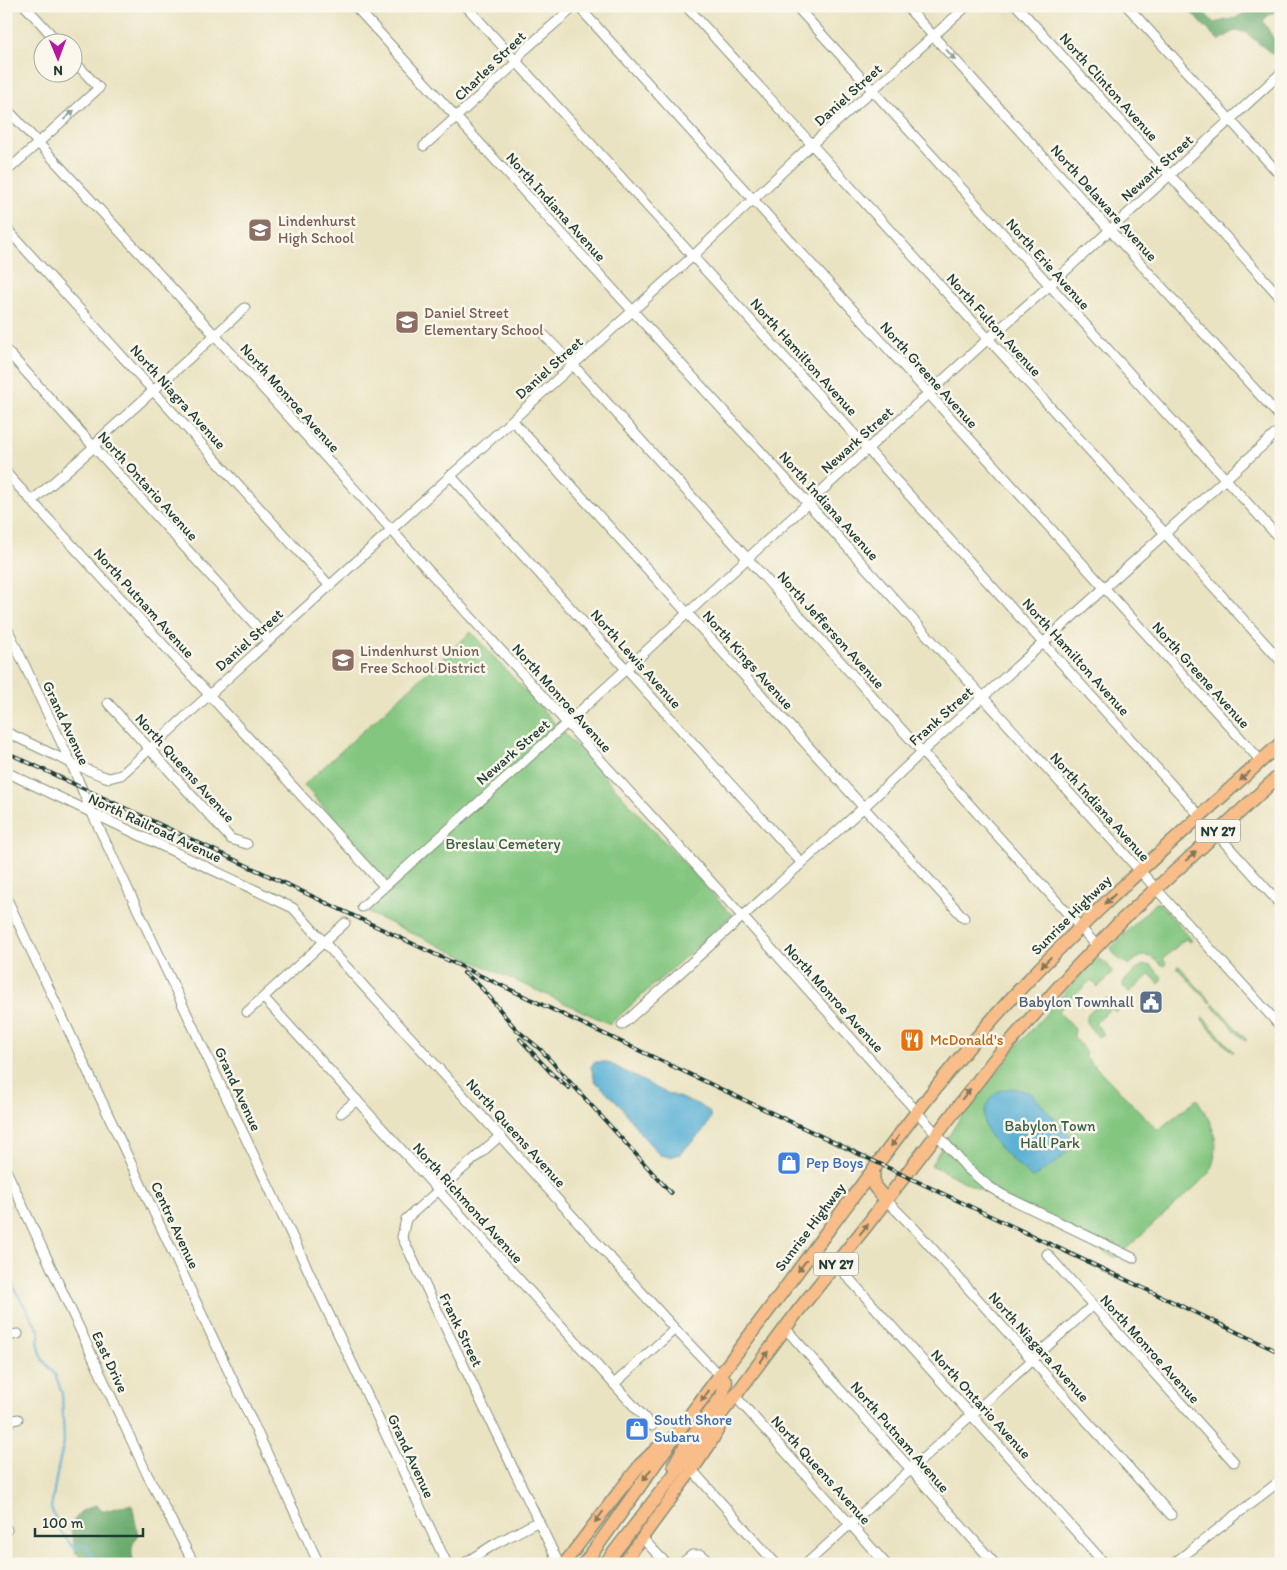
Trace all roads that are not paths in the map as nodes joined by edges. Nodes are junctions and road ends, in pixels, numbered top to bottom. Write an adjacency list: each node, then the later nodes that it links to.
1 (25, 6): 11 (street)
2 (355, 6): 18 (street, North Indiana Avenue)
3 (466, 6): 13 (street, North Hamilton Avenue)
4 (576, 6): 13 (street, Charles Street); 26 (street, North Greene Avenue)
5 (686, 6): 21 (street, North Fulton Avenue)
6 (796, 6): 16 (street, North Erie Avenue)
7 (906, 6): 12 (street, North Delaware Avenue)
8 (967, 6): 12 (street, Daniel Street)
9 (1017, 6): 24 (street, North Clinton Avenue)
10 (1127, 6): 19 (street)
11 (49, 32)
12 (934, 36): 16 (street, Daniel Street); 28 (street, North Delaware Avenue, one-way to 28)
13 (518, 62): 18 (street, Charles Street); 29 (street, North Hamilton Avenue)
14 (82, 70): 20 (street, one-way to 14)
15 (1281, 73): 19 (street, Newark Street)
16 (873, 91): 21 (street, Daniel Street); 30 (street, North Erie Avenue)
17 (6, 108): 20 (street, North Monroe Avenue)
18 (457, 118): 22 (street, Charles Street); 33 (street, North Indiana Avenue)
19 (1230, 120): 24 (street, Newark Street); 25 (street)
20 (38, 143): 23 (street); 34 (street, North Monroe Avenue)
21 (812, 144): 26 (street, Daniel Street); 36 (street, North Fulton Avenue)
22 (424, 146)
23 (6, 172)
24 (1170, 175): 28 (street, Newark Street); 31 (street, North Clinton Avenue)
25 (1281, 176)
26 (753, 199): 29 (street, Daniel Street); 40 (street, North Greene Avenue)
27 (6, 228): 39 (street, North Niagra Avenue)
28 (1109, 230): 30 (street, Newark Street); 41 (street, North Delaware Avenue)
29 (694, 256): 33 (street, Daniel Street); 45 (street, North Hamilton Avenue)
30 (1049, 286): 36 (street, Newark Street); 48 (street, North Erie Avenue)
31 (1281, 298)
32 (245, 308): 34 (street)
33 (632, 310): 38 (street, Daniel Street); 50 (street, North Indiana Avenue)
34 (214, 335): 39 (street); 51 (street, North Monroe Avenue)
35 (544, 335): 38 (street, North Jefferson Avenue)
36 (988, 338): 40 (street, Newark Street); 52 (street, North Fulton Avenue)
37 (6, 350): 44 (street, North Ontario Avenue)
38 (573, 365): 42 (street, Daniel Street); 54 (street, North Jefferson Avenue)
39 (154, 391): 44 (street); 55 (street, North Niagra Avenue)
40 (928, 393): 45 (street, Newark Street); 56 (street, North Greene Avenue)
41 (1281, 418)
42 (512, 420): 47 (street, Daniel Street); 57 (street, North Kings Avenue)
43 (1281, 429): 48 (street, Frank Street)
44 (94, 447): 49 (street); 59 (street, North Ontario Avenue)
45 (868, 449): 50 (street, Newark Street); 60 (street, North Hamilton Avenue)
46 (6, 471): 49 (street, North Putnam Avenue)
47 (450, 475): 51 (street, Daniel Street); 62 (street, North Lewis Avenue)
48 (1226, 480): 52 (street, Frank Street); 53 (street, North Erie Avenue)
49 (32, 501): 63 (street, North Putnam Avenue)
50 (808, 503): 54 (street, Newark Street); 64 (street, North Indiana Avenue)
51 (391, 530): 55 (street, Daniel Street); 66 (street, North Monroe Avenue)
52 (1166, 534): 56 (street, Frank Street); 61 (street, North Fulton Avenue)
53 (1281, 540)
54 (747, 559): 57 (street, Newark Street); 70 (street, North Jefferson Avenue)
55 (329, 585): 59 (street, Daniel Street)
56 (1105, 588): 60 (street, Frank Street); 71 (street, North Greene Avenue)
57 (687, 613): 62 (street, Newark Street); 75 (street, North Kings Avenue)
58 (6, 626): 72 (street, Grand Avenue)
59 (269, 640): 63 (street, Daniel Street)
60 (1045, 643): 64 (street, Frank Street); 77 (street, North Hamilton Avenue)
61 (1281, 662)
62 (626, 668): 66 (street, Newark Street); 80 (street, North Lewis Avenue)
63 (209, 695): 69 (street, Daniel Street); 82 (street, North Putnam Avenue)
64 (983, 698): 70 (street, Frank Street); 81 (street, North Indiana Avenue)
65 (108, 703): 69 (street, North Queens Avenue)
66 (566, 723): 82 (street, Newark Street); 88 (street, North Monroe Avenue)
67 (6, 732): 72 (street)
68 (1281, 743): 71 (highway, Sunrise Highway / NY 27)
69 (149, 750): 72 (street, Daniel Street); 79 (street, North Queens Avenue)
70 (923, 751): 75 (street, Frank Street); 91 (street, North Jefferson Avenue)
71 (1261, 761): 77 (highway, Sunrise Highway / NY 27, one-way to 77)
72 (71, 763): 76 (street, Grand Avenue)
73 (6, 772): 76 (street, North Railroad Avenue)
74 (1279, 778): 78 (highway, NY 27)
75 (863, 808): 80 (street, Frank Street); 89 (street, North Kings Avenue)
76 (92, 813): 87 (street, North Railroad Avenue); 136 (street, Grand Avenue)
77 (1200, 816): 81 (highway, Sunrise Highway / NY 27)
78 (1216, 833): 83 (highway, NY 27, one-way to 78); 85 (street)
79 (247, 844)
80 (802, 862): 88 (street, Frank Street)
81 (1139, 871): 83 (street, North Indiana Avenue); 91 (highway, Sunrise Highway / NY 27, one-way to 91)
82 (384, 886): 86 (street, Newark Street)
83 (1155, 888): 93 (highway, NY 27); 97 (street, North Indiana Avenue)
84 (6, 897): 135 (street, Centre Avenue)
85 (1281, 905)
86 (362, 907)
87 (293, 908): 92 (street, North Queens Avenue)
88 (743, 917): 96 (street, Frank Street); 99 (street, North Monroe Avenue)
89 (964, 918)
90 (345, 923): 92 (street)
91 (1080, 927): 93 (street, North Jefferson Avenue); 99 (highway, Sunrise Highway / NY 27, one-way to 99)
92 (324, 943): 94 (street); 102 (street, North Queens Avenue)
93 (1097, 946): 101 (highway, NY 27, one-way to 93)
94 (264, 998): 95 (street); 98 (street, North Richmond Avenue)
95 (247, 1012)
96 (622, 1026)
97 (1281, 1027)
98 (357, 1100): 100 (street); 105 (street, North Richmond Avenue)
99 (917, 1111): 101 (street, North Monroe Avenue); 104 (highway, Sunrise Highway / NY 27, one-way to 104)
100 (341, 1113)
101 (936, 1132): 106 (highway, NY 27); 108 (street, North Monroe Avenue)
102 (500, 1136): 105 (street, Frank Street); 112 (street, North Queens Avenue)
103 (6, 1170): 134 (street, East Drive)
104 (872, 1170): 106 (highway); 116 (highway, Sunrise Highway / NY 27, one-way to 116)
105 (438, 1191): 117 (street, North Richmond Avenue); 131 (street, Frank Street)
106 (886, 1200): 109 (highway, NY 27, one-way to 106); 115 (street, North Niagara Avenue)
107 (1046, 1254): 110 (street, North Monroe Avenue)
108 (1133, 1258)
109 (836, 1264): 111 (highway, NY 27); 119 (street, North Ontario Avenue)
110 (1092, 1306): 115 (street); 124 (street, North Monroe Avenue)
111 (785, 1328): 118 (highway, NY 27, one-way to 111); 127 (street, North Putnam Avenue)
112 (675, 1330): 116 (street, North Queens Avenue); 117 (street)
113 (18, 1334): 114 (street)
114 (6, 1336)
115 (1032, 1360): 119 (street); 130 (street, North Niagara Avenue)
116 (721, 1375): 122 (highway, Sunrise Highway / NY 27, one-way to 122); 129 (highway)
117 (614, 1384): 123 (street, North Richmond Avenue)
118 (735, 1396): 126 (highway); 129 (highway, NY 27); 132 (street, North Queens Avenue)
119 (971, 1414): 127 (street); 150 (street, North Ontario Avenue)
120 (18, 1419): 121 (street)
121 (6, 1422)
122 (686, 1422): 125 (highway); 140 (highway, Sunrise Highway / NY 27, one-way to 140)
123 (652, 1426)
124 (1234, 1462)
125 (640, 1466): 139 (main road, one-way to 139)
126 (692, 1470): 133 (main road); 146 (street)
127 (910, 1470): 132 (street); 149 (street, North Putnam Avenue)
128 (1281, 1480): 151 (street)
129 (661, 1492): 141 (highway, NY 27)
130 (1170, 1515)
131 (539, 1521): 137 (street); 138 (street, Frank Street)
132 (851, 1524): 147 (street); 148 (street, North Queens Avenue)
133 (642, 1538): 142 (main road); 143 (street)
134 (194, 1564)
135 (319, 1564)
136 (447, 1564)
137 (464, 1564)
138 (559, 1564)
139 (564, 1564)
140 (584, 1564)
141 (605, 1564)
142 (624, 1564)
143 (667, 1564)
144 (681, 1564): 145 (street)
145 (712, 1564)
146 (776, 1564)
147 (806, 1564)
148 (886, 1564)
149 (995, 1564)
150 (1105, 1564)
151 (1173, 1564)

